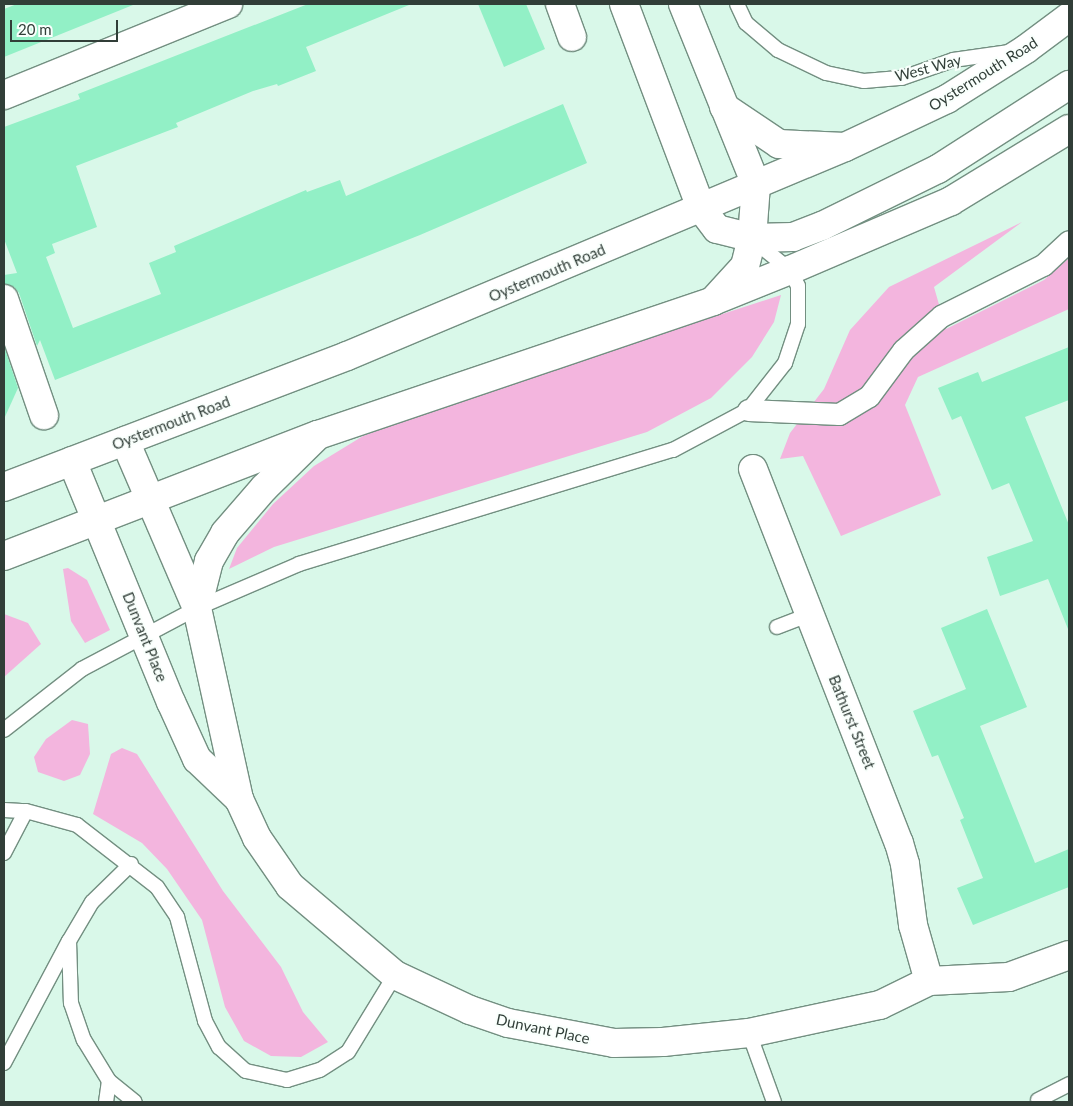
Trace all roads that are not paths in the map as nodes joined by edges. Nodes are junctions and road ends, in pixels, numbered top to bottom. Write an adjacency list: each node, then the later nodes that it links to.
1 (228, 4): 10 (street)
2 (560, 4): 7 (street)
3 (624, 4): 15 (street)
4 (683, 4): 11 (street)
5 (738, 4): 8 (lane, West Way)
6 (1069, 16): 8 (street, Oystermouth Road)
7 (572, 36)
8 (1026, 49): 13 (street, Oystermouth Road)
9 (1069, 85): 16 (street)
10 (4, 95)
11 (724, 107): 13 (street); 14 (street)
12 (1069, 129): 18 (street)
13 (845, 147): 14 (street, Oystermouth Road)
14 (756, 185): 15 (street, Oystermouth Road); 16 (street)
15 (701, 208): 16 (street); 24 (street, Oystermouth Road)
16 (752, 238): 18 (lane); 20 (street)
17 (1069, 241): 21 (street)
18 (790, 270): 20 (street); 21 (lane)
19 (4, 299): 22 (street)
20 (713, 301): 23 (street)
21 (748, 410): 31 (lane)
22 (44, 415)
23 (318, 435): 28 (street); 31 (street, Dunvant Place)
24 (125, 441): 25 (street, Oystermouth Road); 28 (street, Dunvant Place)
25 (72, 461): 27 (street, Oystermouth Road); 29 (street, Dunvant Place)
26 (753, 469): 32 (street, Bathurst Street)
27 (4, 487)
28 (150, 500): 29 (street); 31 (street, Dunvant Place)
29 (97, 521): 30 (street); 34 (street, Dunvant Place)
30 (4, 556)
31 (197, 608): 34 (lane); 36 (street, Dunvant Place)
32 (809, 615): 33 (lane); 44 (street, Bathurst Street)
33 (777, 627)
34 (144, 634): 35 (lane); 36 (street, Dunvant Place)
35 (4, 730)
36 (239, 799): 43 (street, Dunvant Place)
37 (4, 810): 38 (lane)
38 (26, 811): 39 (lane); 40 (lane)
39 (4, 853)
40 (131, 864): 41 (lane); 43 (lane)
41 (69, 941): 46 (lane); 47 (lane)
42 (1069, 955): 44 (street)
43 (395, 975): 45 (street, Dunvant Place)
44 (929, 981): 45 (street, Dunvant Place)
45 (750, 1033): 52 (lane)
46 (4, 1063)
47 (109, 1081): 50 (lane); 51 (lane)
48 (1069, 1084): 49 (lane)
49 (1038, 1100)
50 (106, 1102)
51 (136, 1102)
52 (774, 1102)

